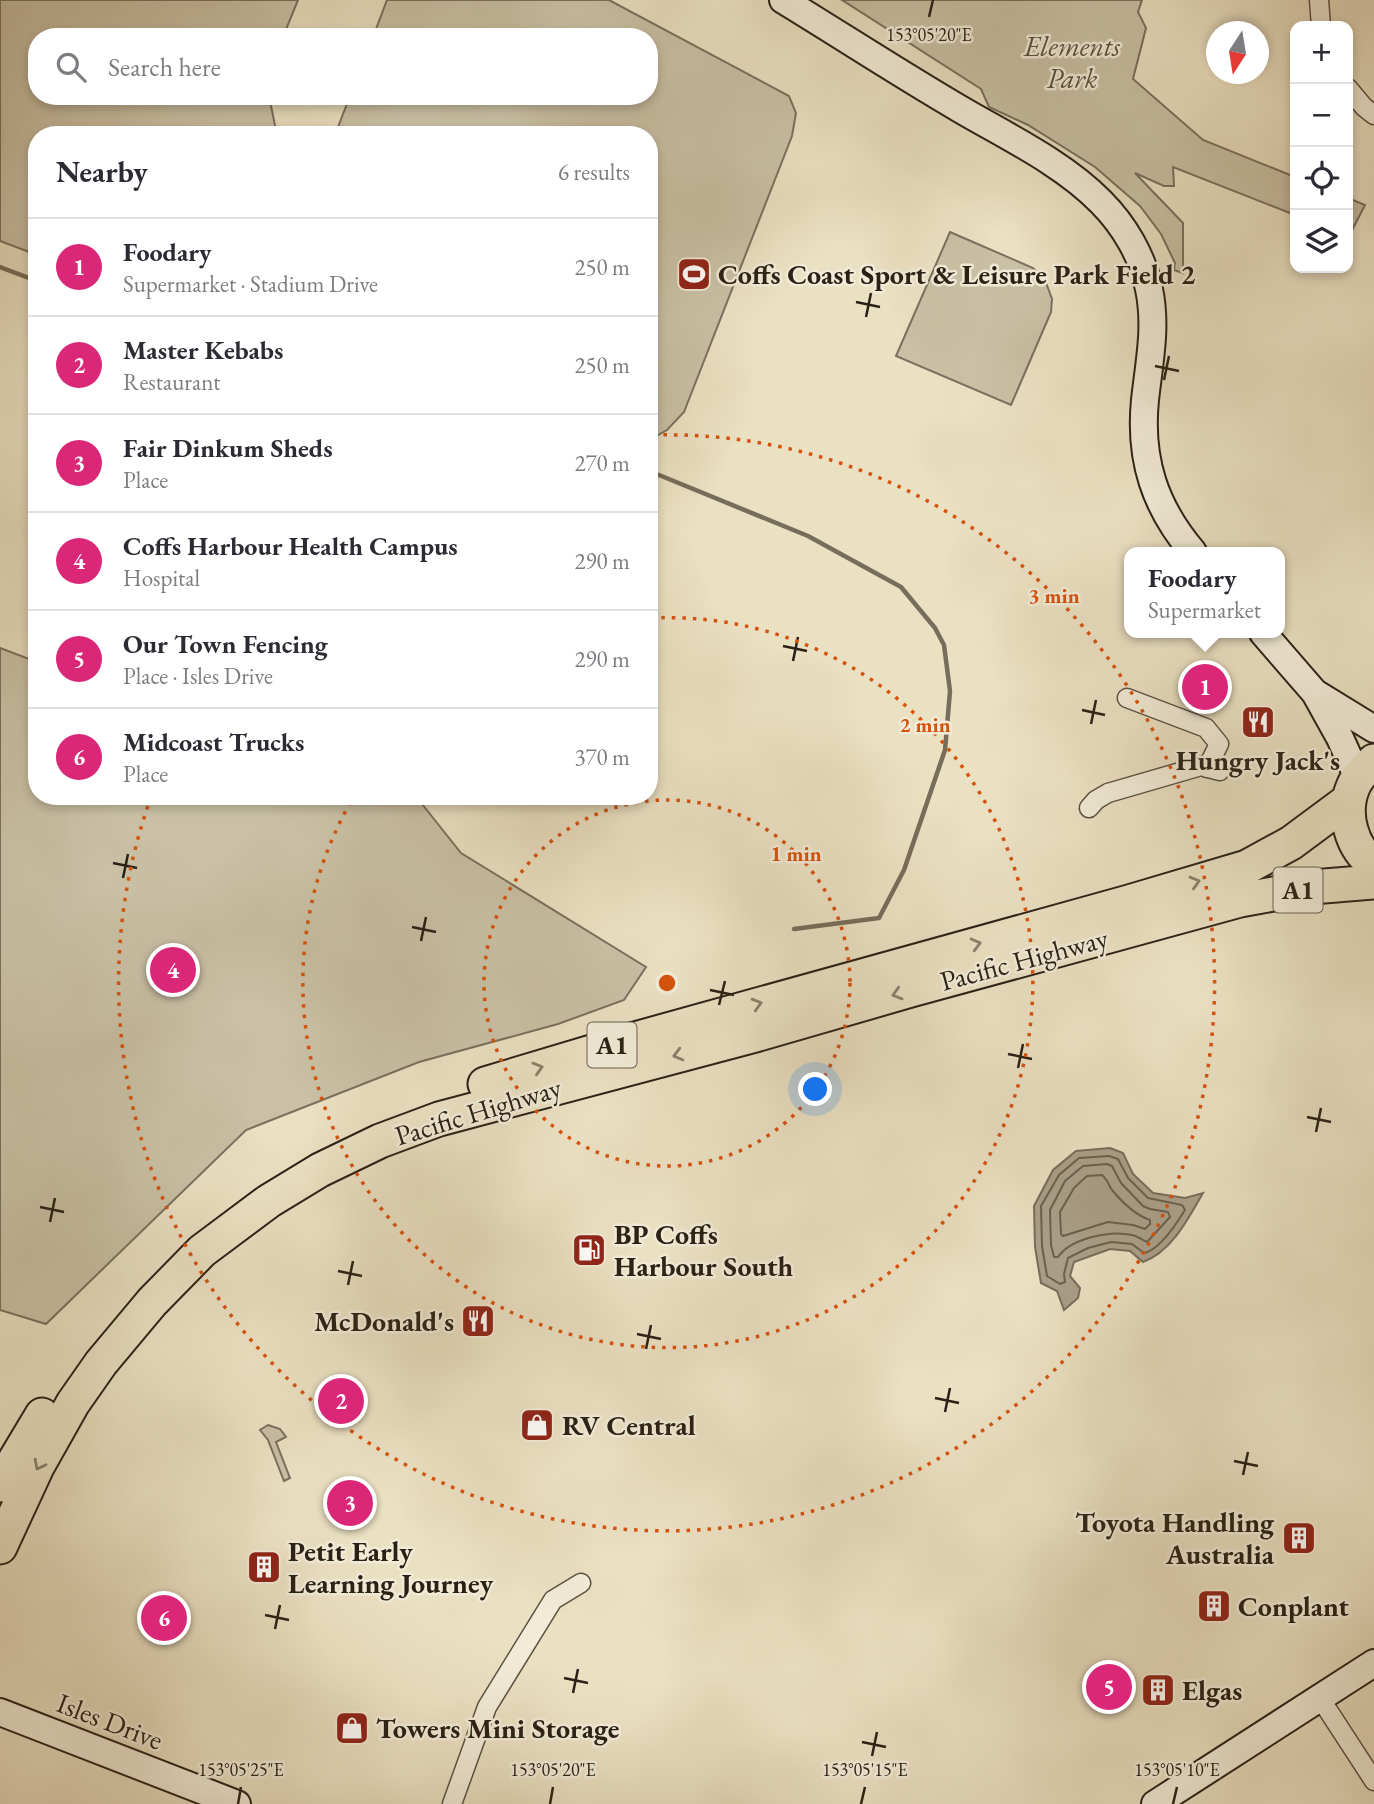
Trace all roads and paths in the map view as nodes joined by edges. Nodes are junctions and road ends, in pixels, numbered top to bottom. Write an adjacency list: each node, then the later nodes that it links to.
1 (783, 0): 6 (main road)
2 (1319, 0): 3 (street)
3 (1321, 21)
4 (1353, 93): 5 (street)
5 (1374, 115)
6 (1189, 547)
7 (1267, 638): 8 (main road)
8 (1315, 693): 10 (main road); 11 (main road)
9 (1127, 698): 12 (street)
10 (1374, 729)
11 (1360, 779): 13 (highway, A1); 15 (highway, Pacific Highway / A1, one-way to 11)
12 (1089, 808)
13 (1374, 864)
14 (1374, 882): 16 (highway, Pacific Highway / A1, one-way to 16)
15 (0, 1485)
16 (0, 1547)
17 (581, 1583): 23 (street)
18 (1374, 1663): 19 (main road)
19 (1320, 1698): 21 (street); 24 (main road)
20 (0, 1712): 22 (main road, Isles Drive)
21 (1374, 1781)
22 (237, 1804)
23 (452, 1804)
24 (1155, 1804)

